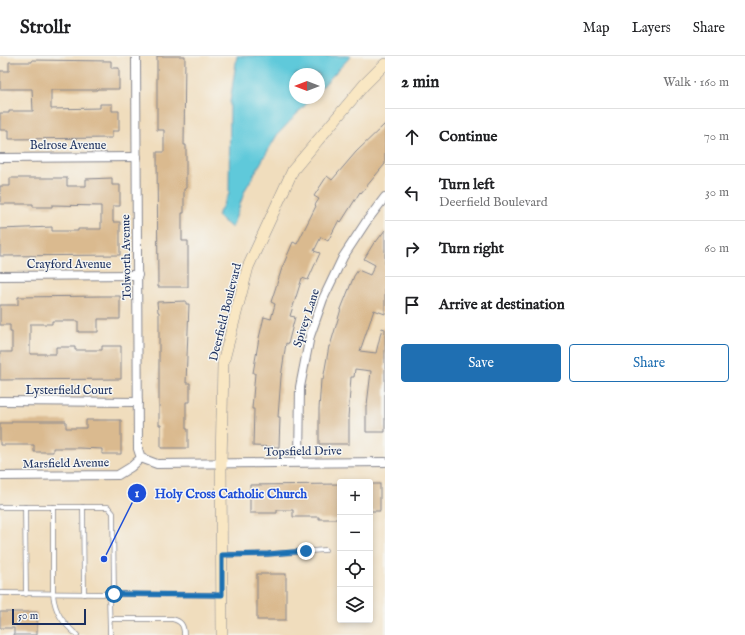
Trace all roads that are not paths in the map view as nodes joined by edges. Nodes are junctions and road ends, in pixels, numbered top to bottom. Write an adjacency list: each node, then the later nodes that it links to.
1 (136, 56): 3 (street, Tolworth Avenue)
2 (385, 64): 13 (street, Deerfield Boulevard)
3 (137, 157): 4 (street, Belrose Avenue); 6 (street, Tolworth Avenue)
4 (0, 158)
5 (385, 197): 11 (street, Spivey Lane)
6 (138, 275): 7 (street, Crayford Avenue); 9 (street, Tolworth Avenue)
7 (0, 276)
8 (0, 401): 9 (street, Lysterfield Court)
9 (138, 402): 10 (street, Tolworth Avenue)
10 (141, 458): 13 (street); 14 (street, Marsfield Avenue)
11 (299, 462): 12 (street, Topsfield Drive); 13 (street, Topsfield Drive)
12 (385, 462)
13 (221, 464): 20 (street, Deerfield Boulevard)
14 (0, 476)
15 (0, 507): 16 (lane)
16 (25, 507): 17 (lane); 22 (lane)
17 (53, 507): 18 (lane); 23 (lane)
18 (83, 507): 24 (lane); 25 (lane)
19 (325, 550): 20 (lane)
20 (222, 555): 26 (street, Deerfield Boulevard)
21 (0, 593): 22 (lane)
22 (26, 594): 23 (lane)
23 (53, 594): 24 (lane); 28 (lane)
24 (84, 594): 25 (lane)
25 (112, 594): 26 (lane); 27 (lane)
26 (222, 595): 31 (street, Deerfield Boulevard)
27 (110, 619): 29 (lane); 30 (lane)
28 (77, 635)
29 (110, 635)
30 (184, 635)
31 (222, 635)

